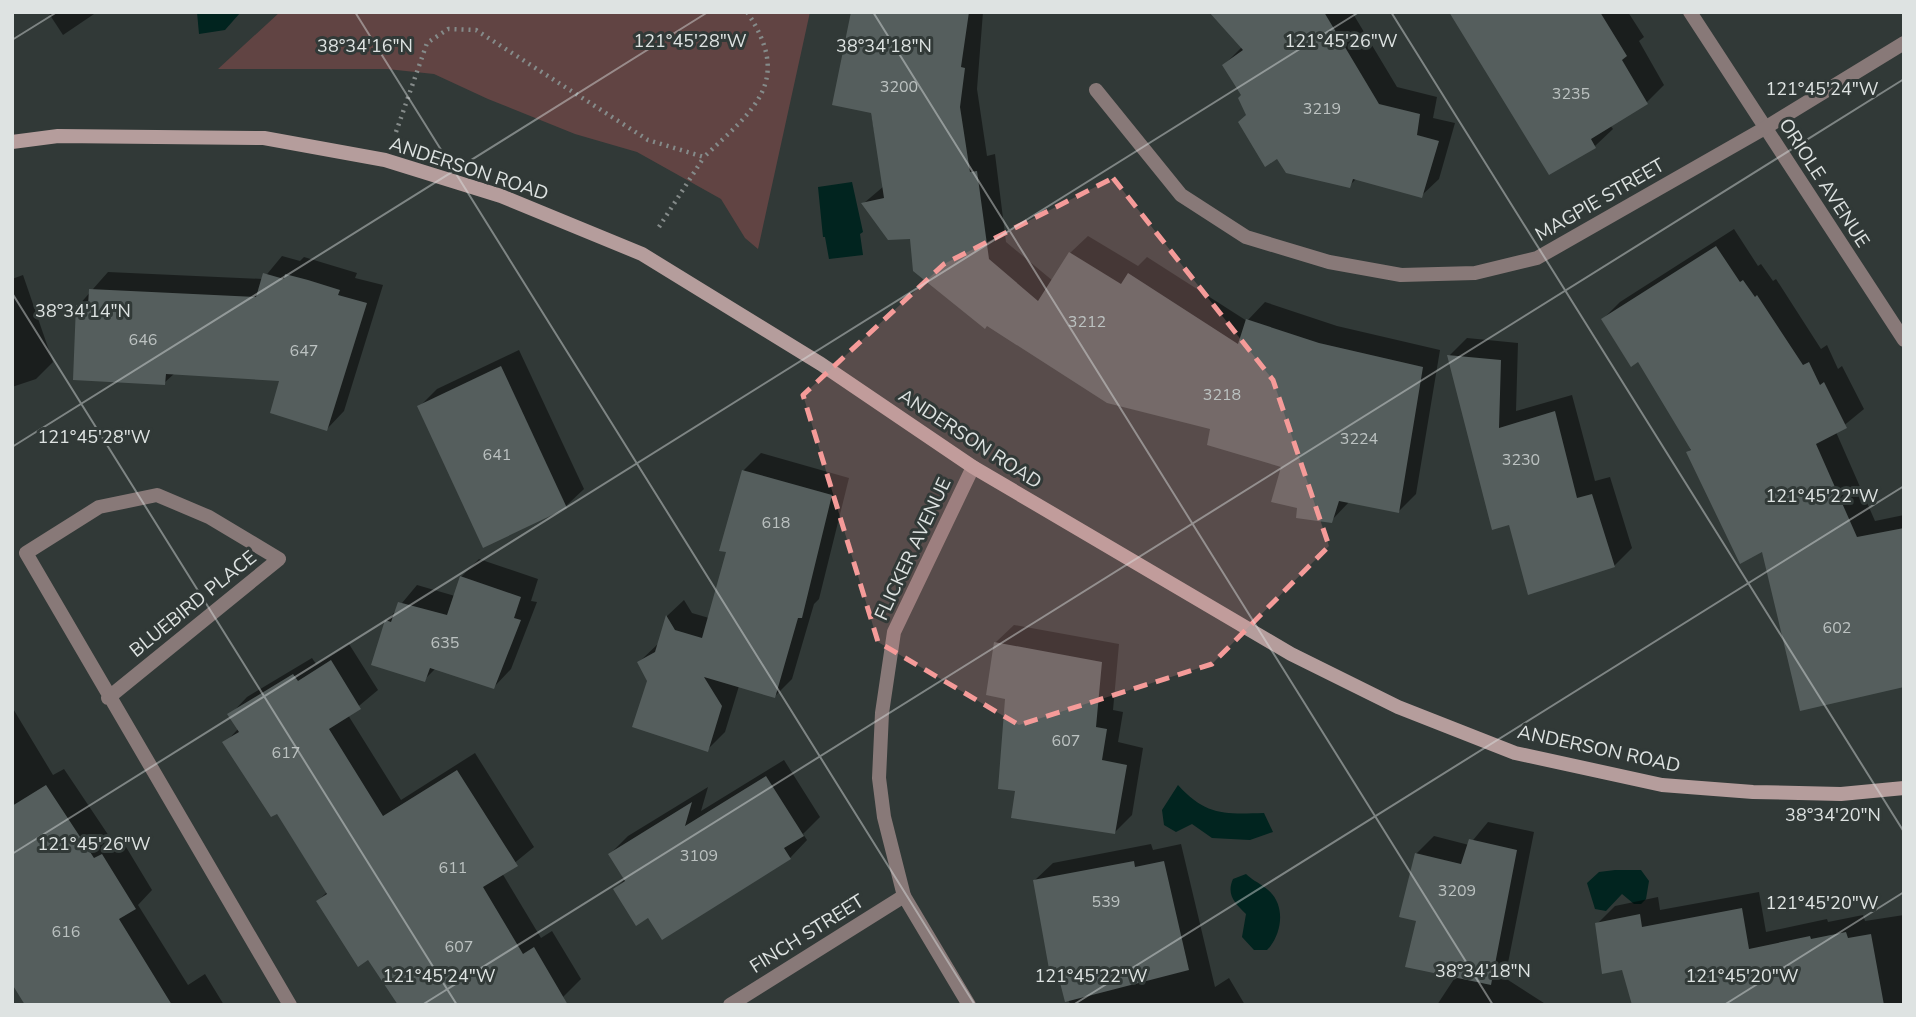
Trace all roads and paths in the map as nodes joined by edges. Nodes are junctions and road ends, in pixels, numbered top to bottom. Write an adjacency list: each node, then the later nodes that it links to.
1 (747, 12): 7 (path)
2 (1690, 12): 5 (street, ORIOLE AVENUE)
3 (1904, 43): 5 (street, MAGPIE STREET)
4 (1096, 90): 5 (street, MAGPIE STREET)
5 (1765, 128): 10 (street, ORIOLE AVENUE)
6 (12, 142): 8 (street, ANDERSON ROAD)
7 (704, 157): 8 (path); 9 (path)
8 (385, 160): 9 (street, ANDERSON ROAD)
9 (642, 254): 11 (street, ANDERSON ROAD)
10 (1904, 340)
11 (973, 467): 13 (street, ANDERSON ROAD); 14 (street, FLICKER AVENUE)
12 (108, 698): 12 (street, BLUEBIRD PLACE); 15 (street, BLUEBIRD PLACE)
13 (1904, 788)
14 (904, 896): 16 (street, FINCH STREET); 17 (street, FLICKER AVENUE)
15 (289, 1005)
16 (730, 1005)
17 (969, 1005)

